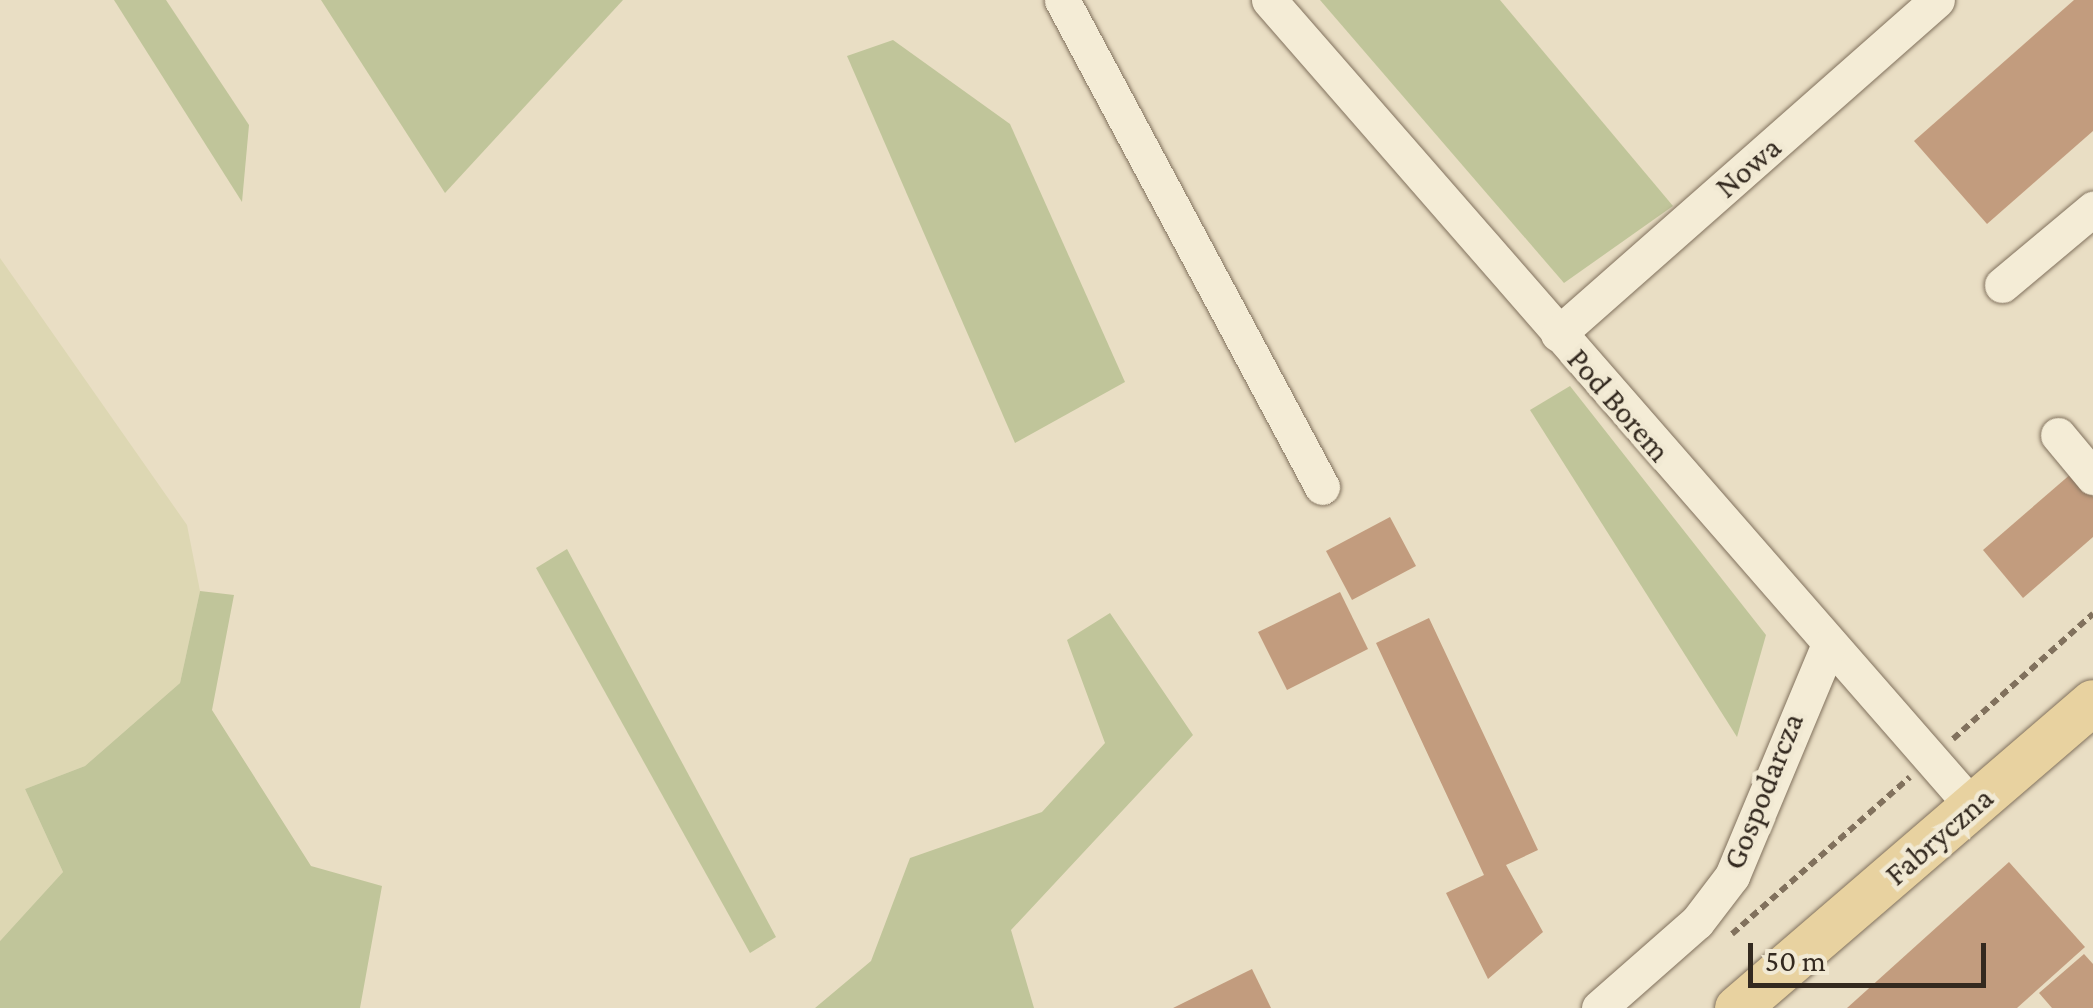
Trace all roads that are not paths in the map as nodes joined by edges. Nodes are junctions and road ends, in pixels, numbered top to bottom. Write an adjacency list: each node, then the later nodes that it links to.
1 (1062, 0): 9 (street)
2 (1268, 0): 6 (street, Pod Borem)
3 (1937, 0): 6 (street, Nowa)
4 (2093, 209): 5 (street)
5 (2002, 284)
6 (1558, 334): 10 (street, Pod Borem)
7 (2058, 435): 8 (street)
8 (2093, 476)
9 (1322, 487)
10 (1828, 646): 12 (street, Pod Borem); 13 (street, Gospodarcza)
11 (2093, 702): 12 (main road, Fabryczna)
12 (1973, 807): 14 (main road, Fabryczna)
13 (1599, 1008)
14 (1737, 1008)

